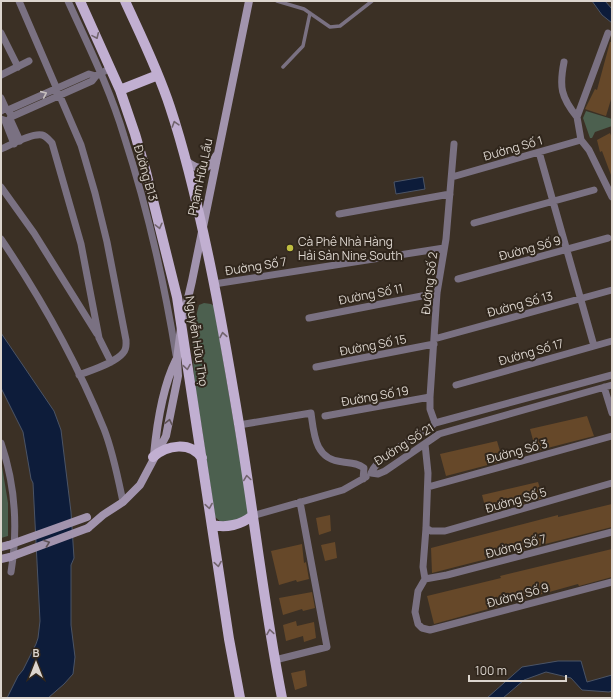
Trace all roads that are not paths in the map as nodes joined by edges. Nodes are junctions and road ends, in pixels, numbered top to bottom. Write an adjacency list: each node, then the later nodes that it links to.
1 (19, 1): 19 (street)
2 (68, 1): 15 (street, Đường B13)
3 (80, 1): 15 (main road, Nguyễn Hữu Thọ, one-way to 15)
4 (125, 1): 17 (main road)
5 (249, 1): 27 (main road, Phạm Hữu Lầu)
6 (277, 1): 8 (lane)
7 (372, 1): 8 (lane)
8 (310, 13): 14 (lane)
9 (1, 33): 13 (street)
10 (608, 33): 21 (street)
11 (29, 61): 13 (street)
12 (564, 62): 21 (street)
13 (18, 67): 16 (street)
14 (283, 67)
15 (102, 73): 18 (main road, Nguyễn Hữu Thọ); 19 (street); 56 (street, Đường B13)
16 (1, 75)
17 (158, 75): 18 (main road); 29 (main road, one-way to 17)
18 (120, 90): 51 (main road, Nguyễn Hữu Thọ, one-way to 51)
19 (59, 92): 22 (street); 57 (street)
20 (1, 98): 22 (street)
21 (577, 116): 23 (street)
22 (5, 117): 24 (street)
23 (581, 140): 28 (street, Đường Số 1); 34 (street)
24 (17, 143): 26 (street); 48 (street)
25 (454, 144): 30 (street, Đường Số 2)
26 (1, 149)
27 (219, 150): 29 (main road); 38 (main road, Phạm Hữu Lầu)
28 (539, 152): 30 (street, Đường Số 1); 35 (street)
29 (186, 161): 38 (main road)
30 (452, 177): 33 (street, Đường Số 2)
31 (1, 187): 49 (street)
32 (594, 190): 35 (street)
33 (450, 194): 36 (street); 41 (street, Đường Số 2)
34 (612, 197)
35 (553, 202): 37 (street); 42 (street)
36 (339, 214)
37 (474, 223)
38 (202, 228): 44 (main road); 51 (main road, Phạm Hữu Lầu)
39 (608, 238): 42 (street, Đường Số 9)
40 (1, 239): 59 (street)
41 (444, 248): 44 (street, Đường Số 7); 46 (street, Đường Số 2)
42 (566, 250): 43 (street, Đường Số 9); 47 (street)
43 (458, 279)
44 (214, 284): 67 (main road, one-way to 44)
45 (612, 290): 47 (street, Đường Số 13)
46 (437, 293): 50 (street, Đường Số 11); 53 (street, Đường Số 2)
47 (580, 299): 53 (street, Đường Số 13); 55 (street)
48 (94, 309): 49 (street); 52 (street)
49 (84, 314): 52 (street)
50 (309, 318)
51 (181, 328): 56 (main road, Phạm Hữu Lầu); 72 (main road, Nguyễn Hữu Thọ, one-way to 72)
52 (99, 338): 57 (street)
53 (434, 341): 58 (street, Đường Số 15); 63 (street, Đường Số 2)
54 (612, 341): 55 (street, Đường Số 17)
55 (594, 346): 61 (street, Đường Số 17)
56 (177, 359): 71 (main road, Phạm Hữu Lầu)
57 (111, 362): 59 (street)
58 (316, 367)
59 (80, 375): 77 (street)
60 (612, 375): 66 (street, Đường Số 21)
61 (456, 385)
62 (608, 386): 64 (street); 70 (street, Đường Số 21)
63 (430, 397): 65 (street, Đường Số 19); 66 (street, Đường Số 2)
64 (612, 413)
65 (325, 416)
66 (434, 423): 73 (street, Đường Số 21)
67 (239, 425): 74 (street); 80 (main road, one-way to 67)
68 (612, 436): 76 (street, Đường Số 3)
69 (1, 443): 86 (street)
70 (425, 444): 73 (street, Đường Số 21); 76 (street)
71 (153, 457): 72 (main road); 77 (main road, Phạm Hữu Lầu)
72 (202, 458): 81 (main road, Nguyễn Hữu Thọ, one-way to 81)
73 (371, 473): 74 (street)
74 (363, 479): 78 (street)
75 (612, 484): 82 (street, Đường Số 5)
76 (428, 487): 82 (street)
77 (123, 502): 79 (main road, Phạm Hữu Lầu)
78 (300, 502): 80 (street); 89 (street)
79 (103, 515): 84 (main road, Phạm Hữu Lầu, bridge); 85 (main road, Phạm Hữu Lầu, one-way to 79, bridge)
80 (252, 516): 81 (main road); 89 (main road, one-way to 80)
81 (212, 525): 90 (main road, Nguyễn Hữu Thọ, one-way to 90)
82 (426, 528): 87 (street)
83 (612, 532): 87 (street, Đường Số 7)
84 (5, 546)
85 (1, 559)
86 (11, 572)
87 (425, 579): 88 (street, Đường Số 9)
88 (612, 582)
89 (275, 660): 91 (main road)
90 (240, 698)
91 (282, 698)

